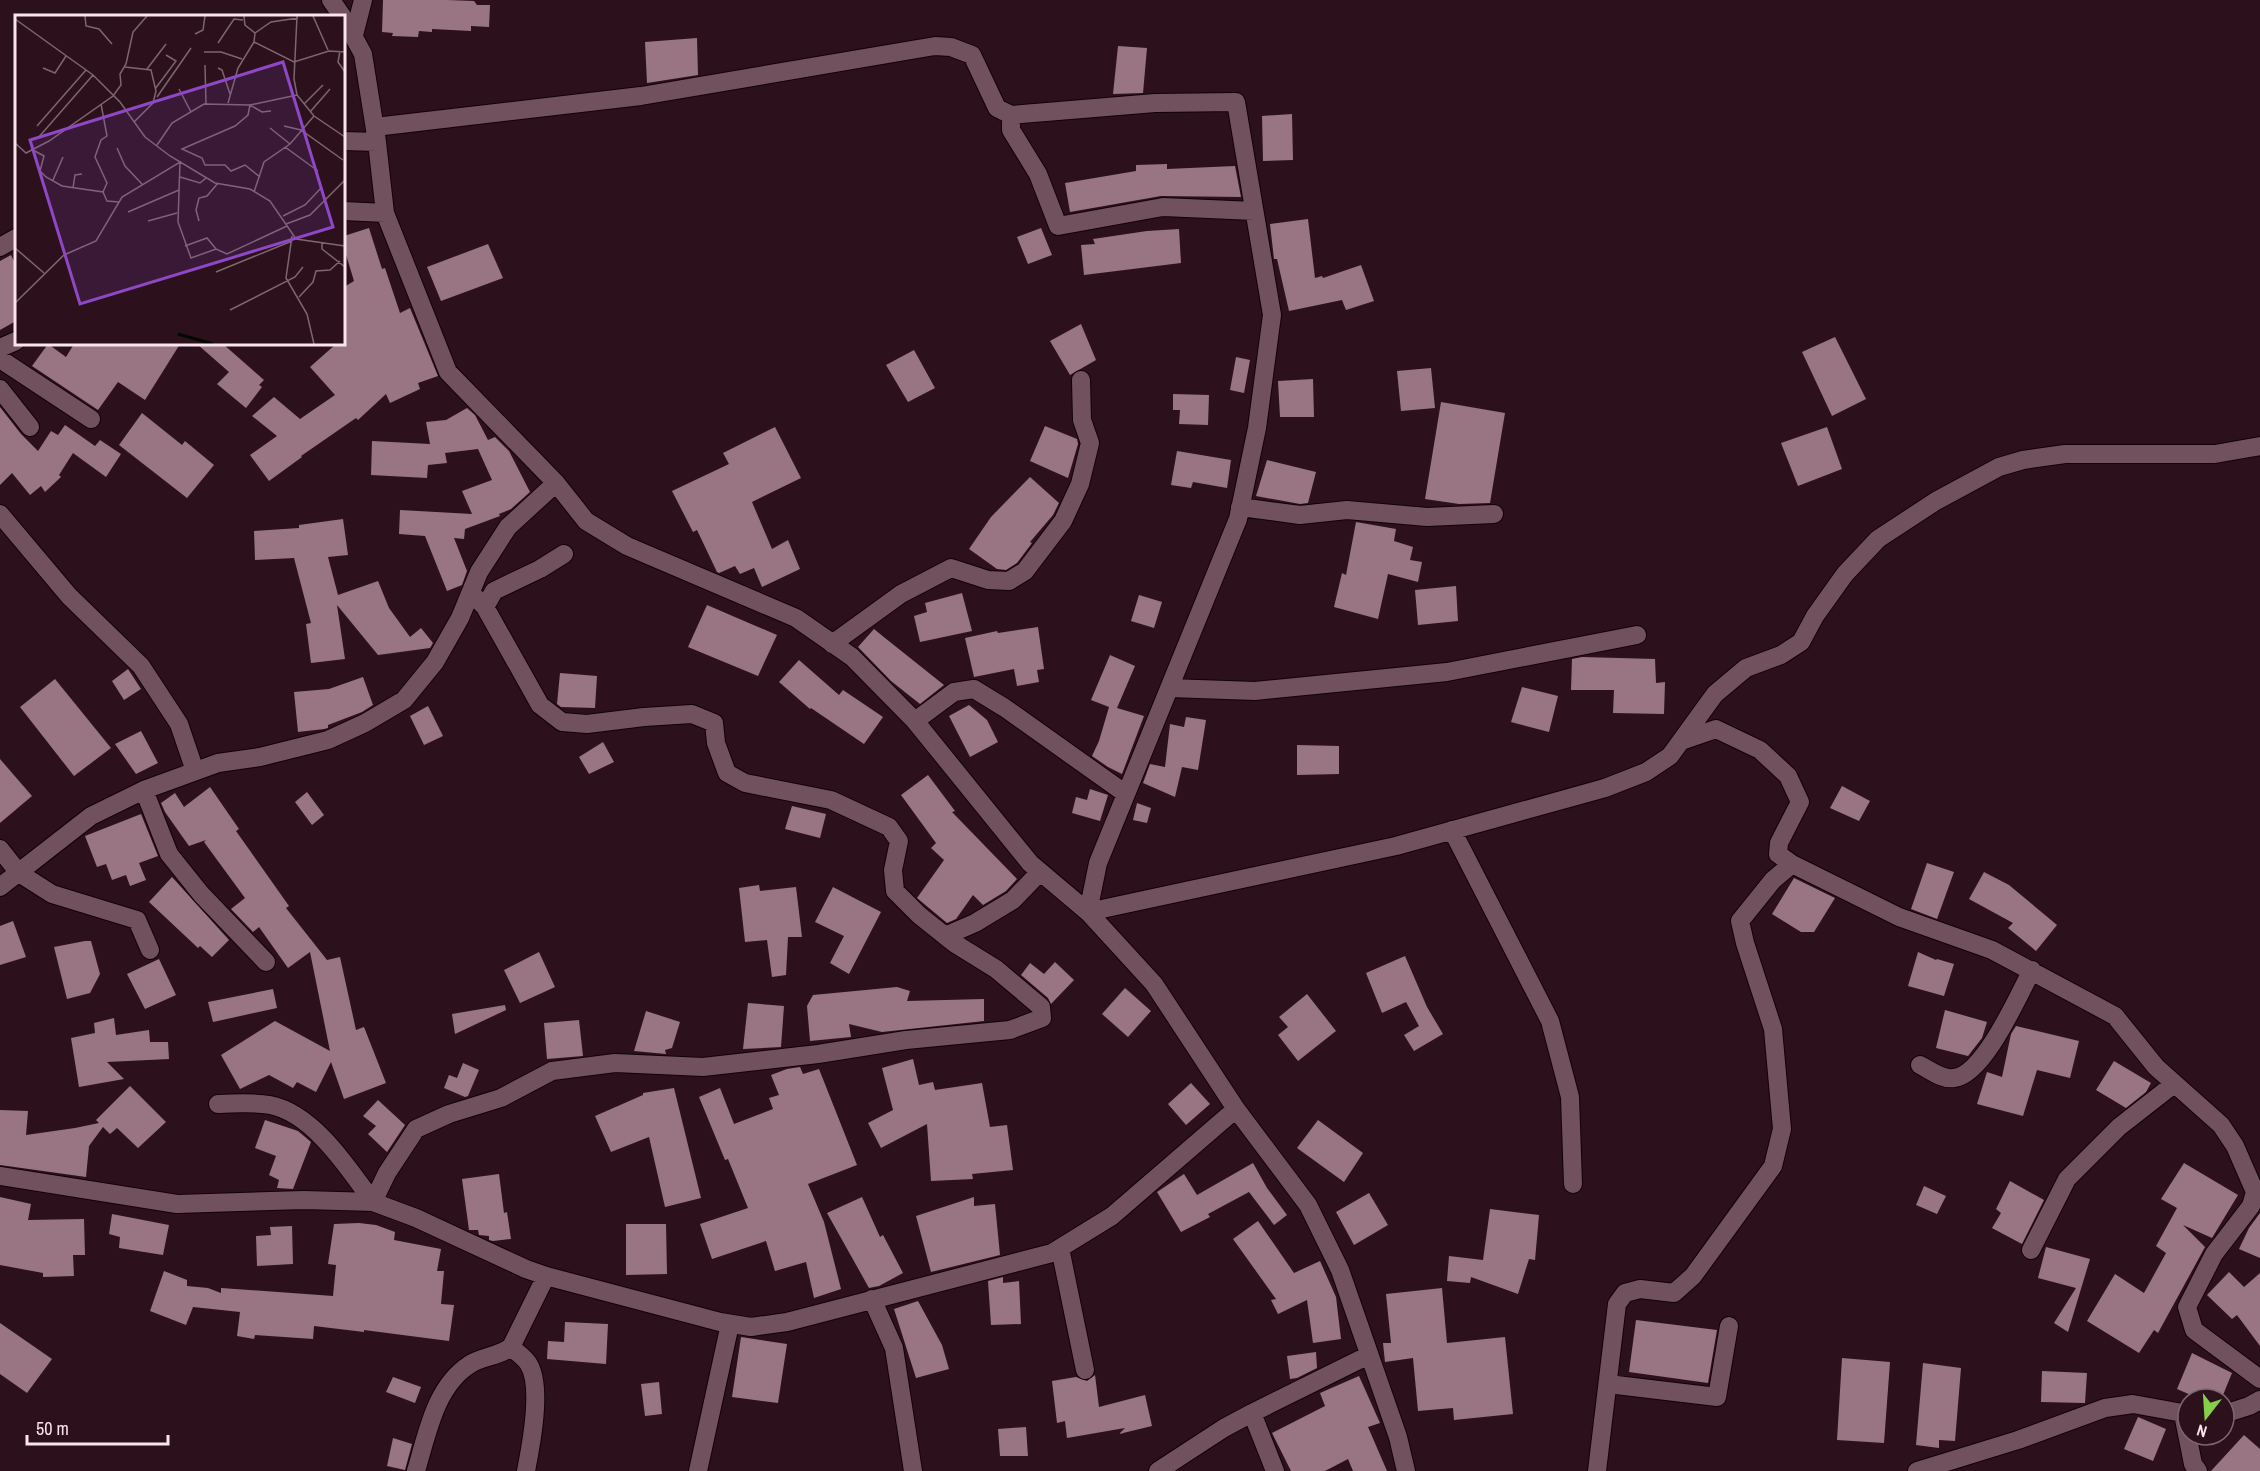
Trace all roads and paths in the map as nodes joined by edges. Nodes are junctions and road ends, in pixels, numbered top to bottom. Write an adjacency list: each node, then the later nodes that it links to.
1 (331, 0): 3 (street)
2 (363, 0): 5 (street)
3 (341, 15)
4 (345, 21): 5 (street)
5 (354, 35): 7 (street)
6 (1011, 115): 7 (street); 10 (street); 10 (street)
7 (376, 134): 8 (street); 11 (street)
8 (345, 141)
9 (345, 211): 11 (street)
10 (1254, 211): 23 (street)
11 (385, 213): 22 (street)
12 (15, 239): 13 (street)
13 (0, 247)
14 (15, 341): 15 (street)
15 (0, 348)
16 (0, 359): 19 (street)
17 (1081, 380): 30 (street)
18 (0, 389): 20 (street)
19 (91, 419)
20 (30, 427)
21 (2260, 446): 33 (street)
22 (556, 483): 27 (street); 30 (street)
23 (1240, 507): 25 (street); 31 (street)
24 (0, 514): 34 (street)
25 (1494, 514)
26 (564, 554): 28 (street)
27 (471, 593): 28 (street); 34 (street)
28 (485, 607): 44 (street)
29 (1637, 636): 31 (street)
30 (832, 644): 32 (street)
31 (1169, 688): 36 (street)
32 (915, 721): 36 (street); 40 (street)
33 (1681, 741): 37 (street); 39 (street)
34 (195, 771): 35 (street)
35 (144, 790): 41 (street); 46 (street)
36 (1126, 794): 43 (street)
37 (1452, 830): 43 (street); 53 (street)
38 (0, 849): 41 (street)
39 (1792, 864): 47 (street); 65 (street)
40 (1040, 872): 43 (street); 44 (street)
41 (19, 873): 42 (street); 45 (street)
42 (0, 887)
43 (1088, 912): 51 (street)
44 (945, 936): 54 (street)
45 (150, 950)
46 (266, 962)
47 (2032, 970): 48 (street); 49 (street)
48 (1920, 1065)
49 (2174, 1084): 56 (street); 64 (street)
50 (218, 1104): 54 (street)
51 (1236, 1109): 55 (street); 62 (street)
52 (0, 1176): 54 (street)
53 (1573, 1184)
54 (373, 1202): 57 (street)
55 (1060, 1248): 58 (street); 63 (street)
56 (2031, 1250)
57 (546, 1276): 59 (street); 61 (street)
58 (872, 1299): 59 (street); 75 (street)
59 (730, 1324): 74 (street)
60 (1729, 1326): 65 (street)
61 (511, 1347): 72 (street); 73 (street)
62 (1369, 1355): 69 (street); 78 (street)
63 (1085, 1370)
64 (2260, 1378)
65 (1608, 1384): 79 (street)
66 (2260, 1400): 67 (street)
67 (2236, 1410)
68 (2176, 1412): 80 (street)
69 (1252, 1413): 76 (street); 77 (street)
70 (2191, 1447): 71 (street)
71 (2194, 1469)
72 (416, 1471)
73 (526, 1471)
74 (698, 1471)
75 (913, 1471)
76 (1158, 1471)
77 (1275, 1471)
78 (1406, 1471)
79 (1597, 1471)
80 (1917, 1471)

